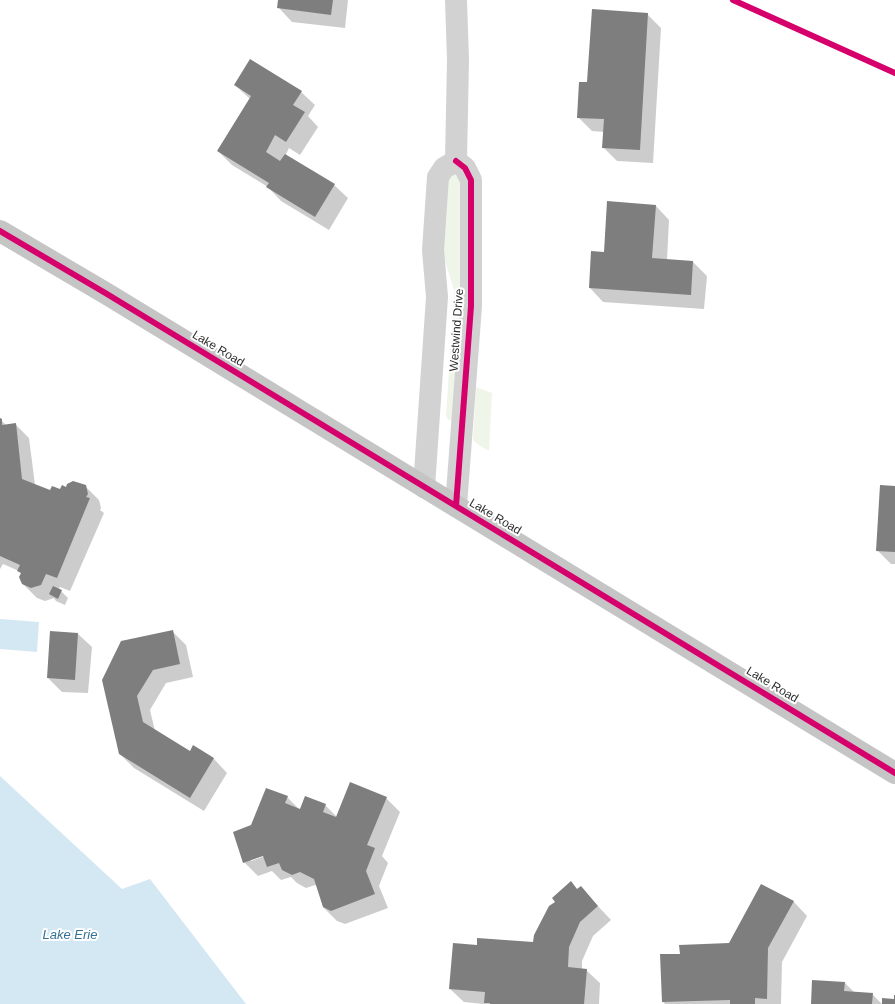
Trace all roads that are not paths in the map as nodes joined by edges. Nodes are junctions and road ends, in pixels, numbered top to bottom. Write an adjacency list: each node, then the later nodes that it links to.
1 (456, 0): 2 (street)
2 (456, 161): 4 (street, Westwind Drive); 5 (street, Westwind Drive)
3 (0, 231): 4 (main road, Lake Road)
4 (424, 487): 5 (main road, Lake Road)
5 (456, 506): 6 (main road, Lake Road)
6 (895, 773)

